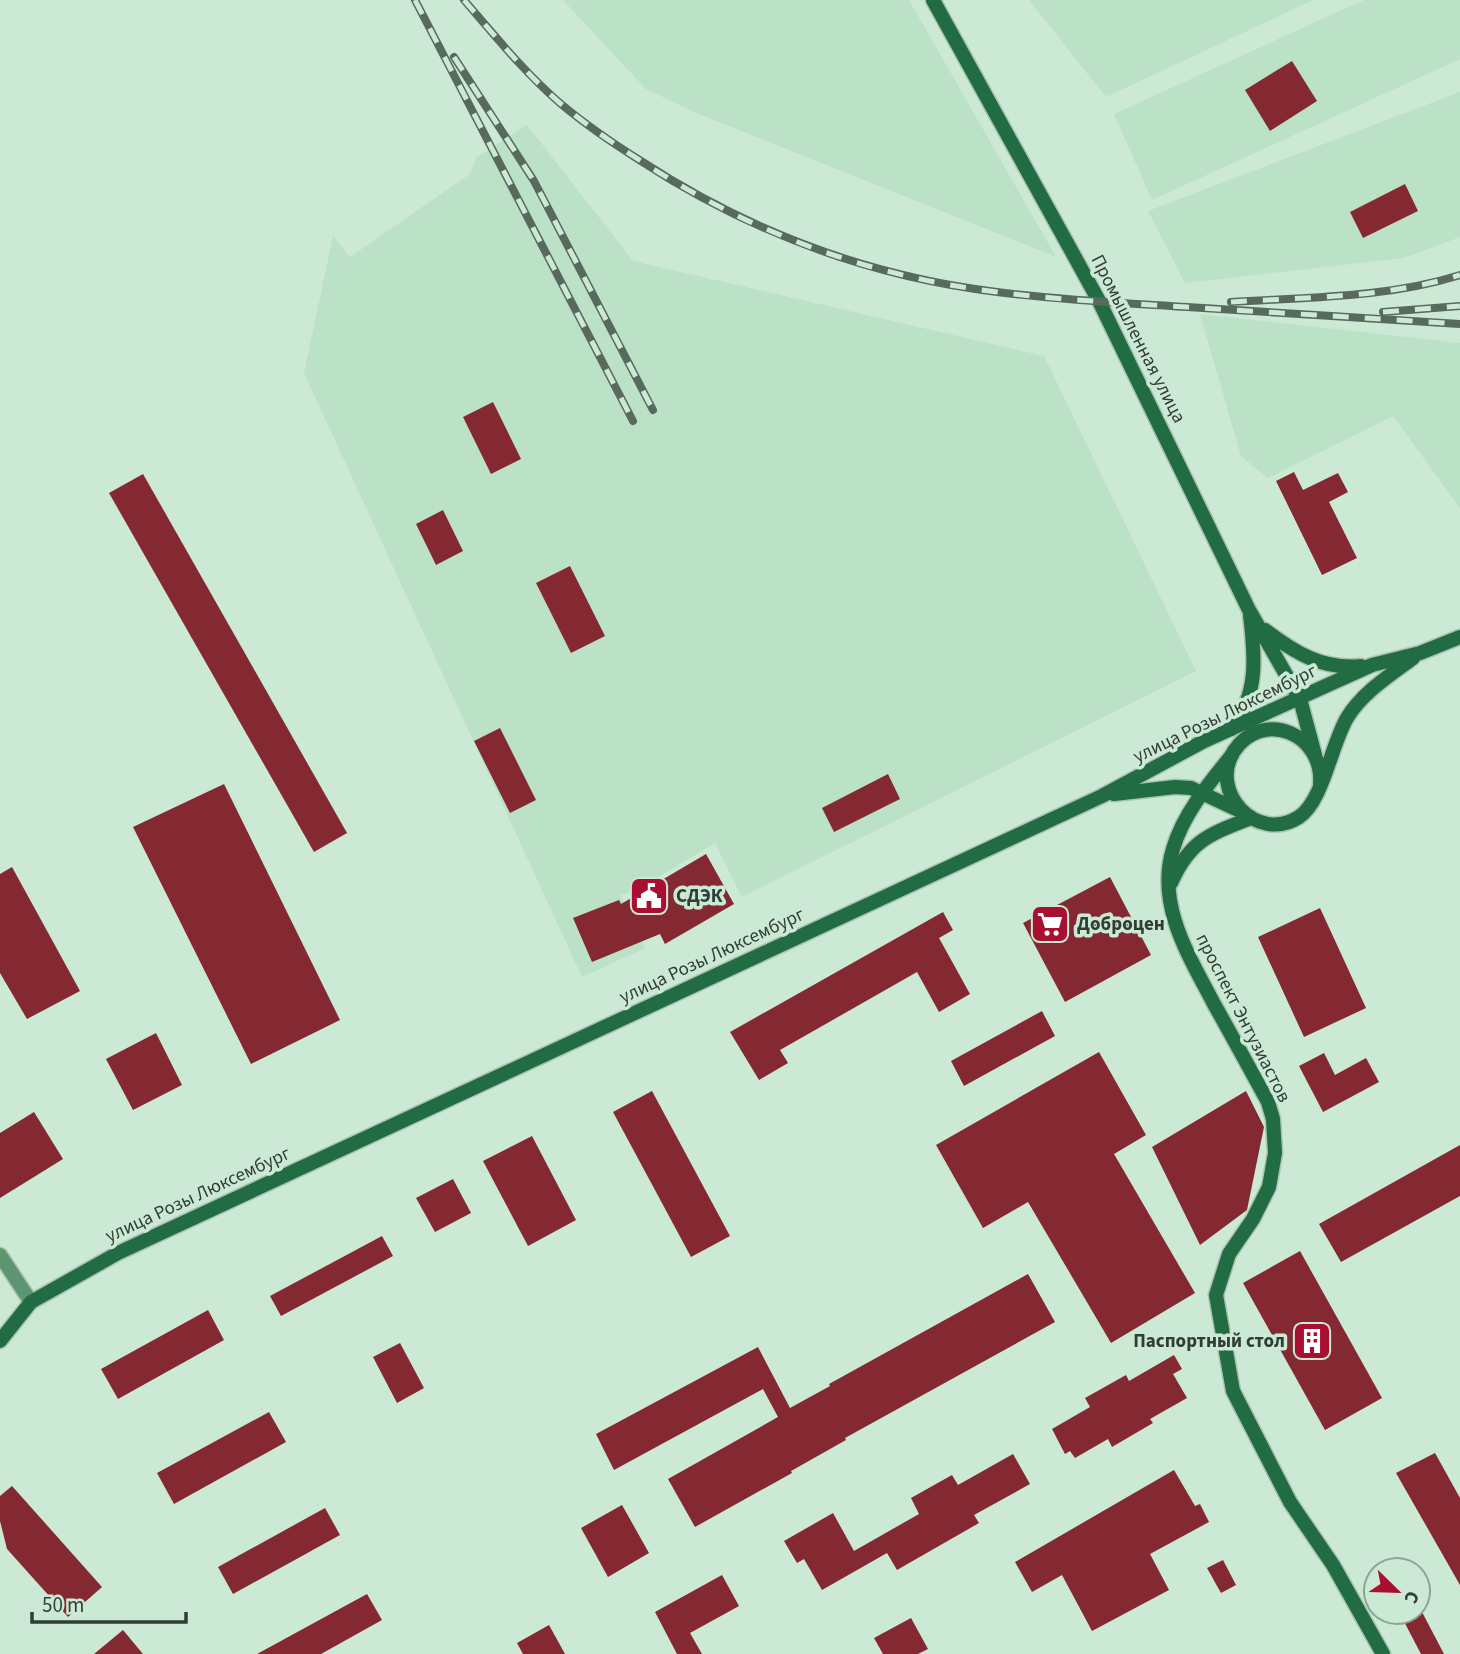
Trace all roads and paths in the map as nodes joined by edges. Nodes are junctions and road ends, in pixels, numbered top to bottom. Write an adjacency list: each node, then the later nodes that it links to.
1 (933, 0): 2 (main road, Промышленная улица)
2 (1249, 610): 3 (main road, Промышленная улица); 8 (main road)
3 (1259, 625): 6 (main road); 7 (main road, Промышленная улица)
4 (1460, 637): 5 (main road, улица Розы Люксембург)
5 (1420, 653): 6 (main road, улица Розы Люксембург); 12 (main road)
6 (1372, 665): 7 (main road, улица Розы Люксембург)
7 (1300, 699): 8 (main road, улица Розы Люксембург); 11 (main road, Промышленная улица)
8 (1231, 729): 9 (main road); 14 (main road, улица Розы Люксембург)
9 (1267, 730): 10 (main road); 11 (main road)
10 (1232, 755): 13 (main road, проспект Энтузиастов); 15 (main road)
11 (1315, 755): 12 (main road)
12 (1320, 784): 15 (main road)
13 (1203, 793): 14 (main road); 15 (main road); 16 (main road, проспект Энтузиастов)
14 (1102, 796): 18 (main road, улица Розы Люксембург)
15 (1247, 816): 16 (main road)
16 (1168, 891): 20 (main road, проспект Энтузиастов)
17 (0, 1255): 18 (street)
18 (31, 1302): 19 (main road, улица Розы Люксембург)
19 (0, 1341)
20 (1383, 1654)

